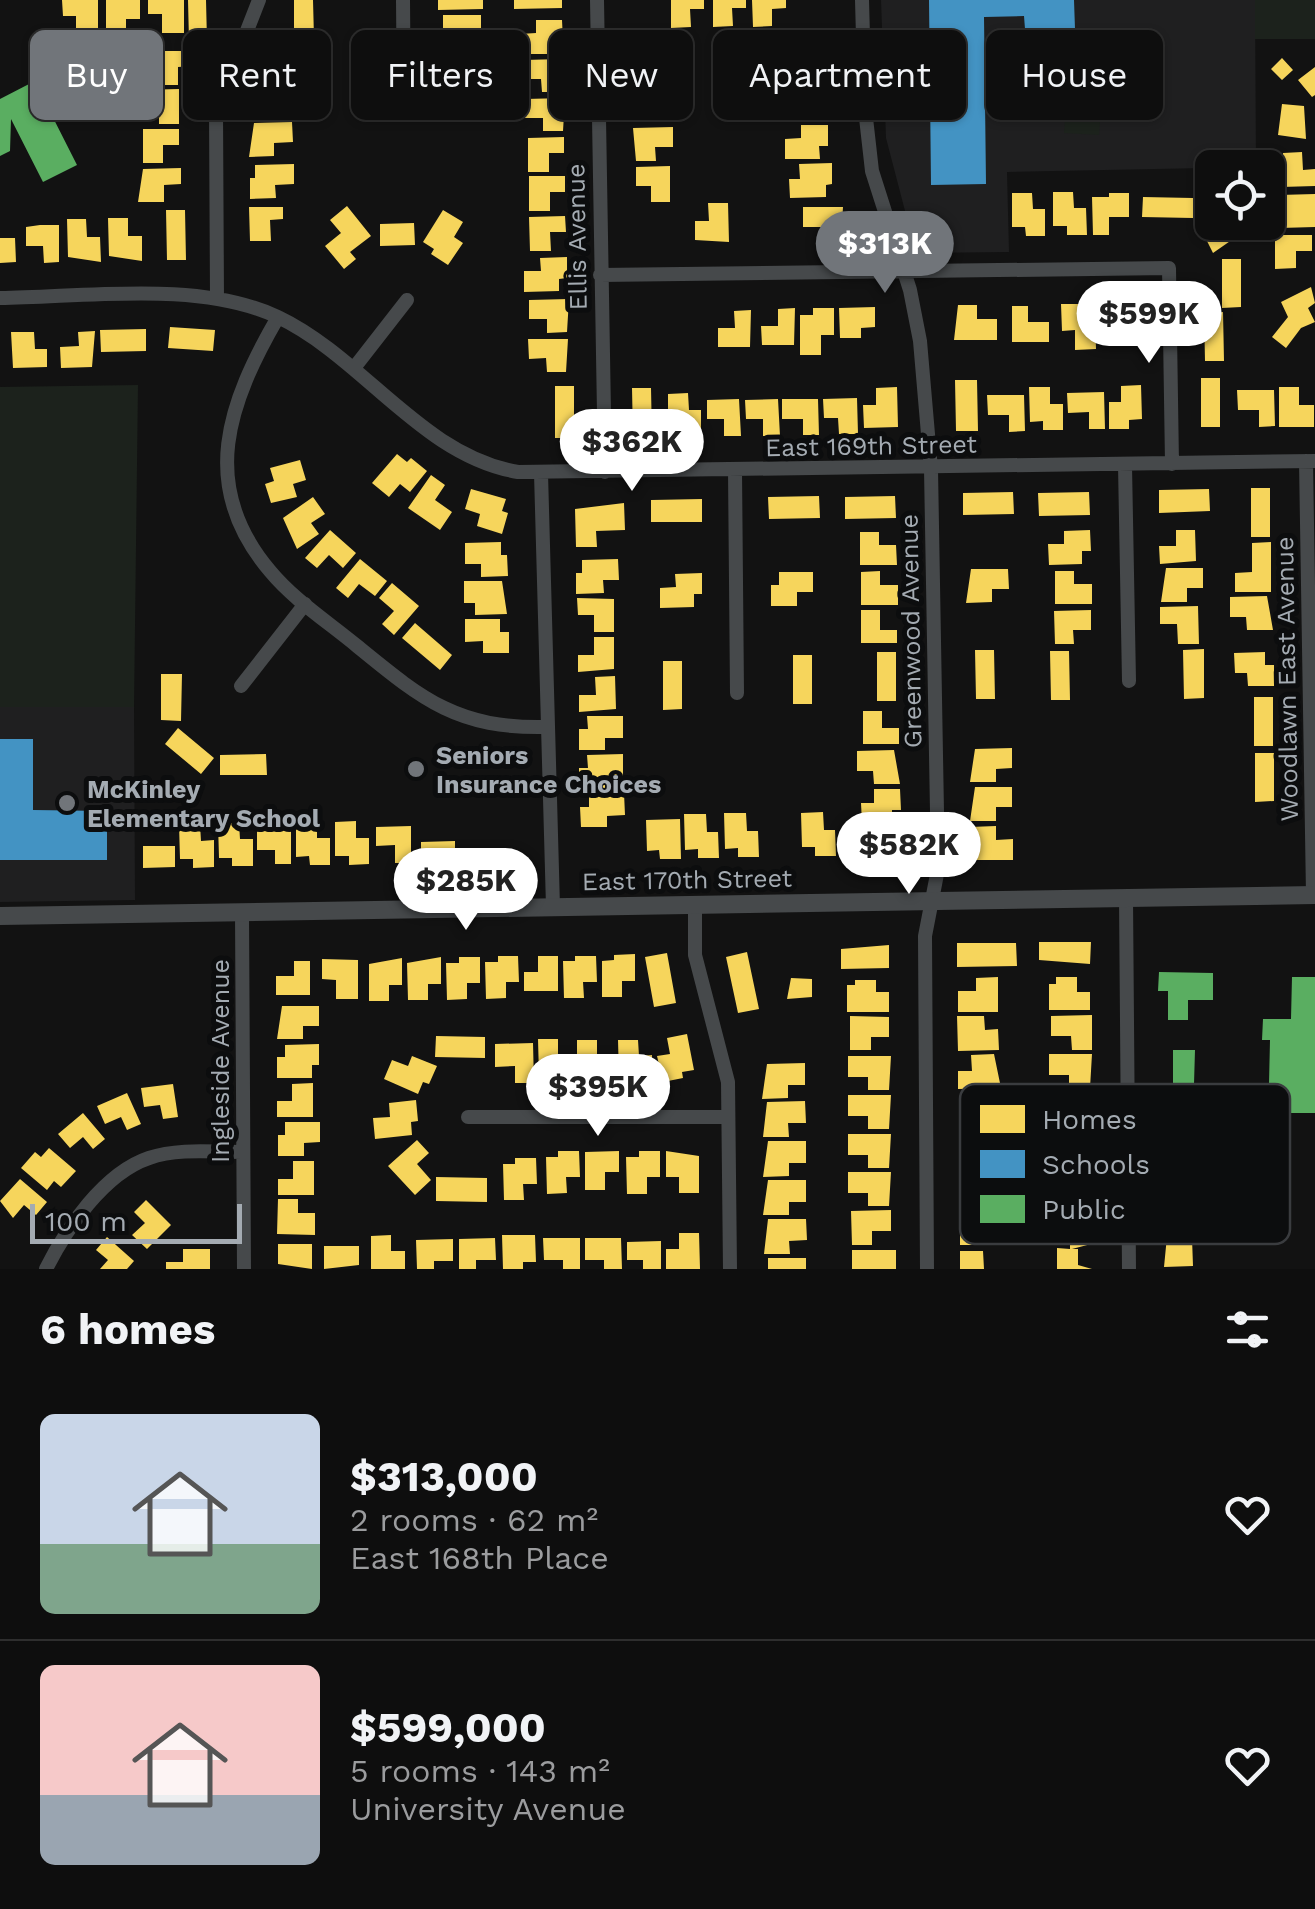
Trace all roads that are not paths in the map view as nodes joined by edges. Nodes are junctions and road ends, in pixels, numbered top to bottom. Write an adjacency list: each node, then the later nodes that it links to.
1 (259, 0): 9 (street)
2 (402, 0): 5 (street)
3 (597, 0): 7 (street, Ellis Avenue)
4 (862, 0): 6 (street, Greenwood Avenue)
5 (403, 30)
6 (901, 274): 7 (street); 14 (street); 16 (street, Greenwood Avenue)
7 (600, 275): 18 (street, Ellis Avenue)
8 (0, 298): 9 (street, East 169th Street)
9 (217, 298): 11 (street, East 169th Street)
10 (407, 300): 12 (street)
11 (278, 317): 12 (street, East 169th Street); 20 (street)
12 (354, 368): 19 (street, East 169th Street)
13 (1310, 461): 14 (street, East 169th Street); 25 (street, Woodlawn East Avenue)
14 (1172, 464): 15 (street, East 169th Street)
15 (1125, 465): 16 (street, East 169th Street); 21 (street)
16 (931, 469): 17 (street, East 169th Street); 27 (street, Greenwood Avenue)
17 (735, 470): 18 (street, East 169th Street); 23 (street)
18 (606, 472): 19 (street, East 169th Street)
19 (540, 473): 24 (street)
20 (306, 604): 22 (street); 24 (street)
21 (1128, 681)
22 (241, 686)
23 (738, 693)
24 (546, 727): 29 (street)
25 (1314, 895): 26 (street, East 170th Street)
26 (1126, 898): 27 (street, East 170th Street); 32 (street)
27 (931, 901): 28 (street, East 170th Street); 40 (street, Greenwood Avenue)
28 (694, 905): 29 (street, East 170th Street); 33 (street)
29 (553, 908): 30 (street, East 170th Street)
30 (242, 913): 31 (street, East 170th Street); 35 (street, Ingleside Avenue)
31 (0, 916)
32 (1128, 1084)
33 (728, 1116): 34 (street); 39 (street)
34 (468, 1117)
35 (242, 1152): 37 (street); 38 (street, Ingleside Avenue)
36 (1129, 1244): 41 (street)
37 (46, 1269)
38 (244, 1269)
39 (730, 1269)
40 (928, 1269)
41 (1129, 1269)

